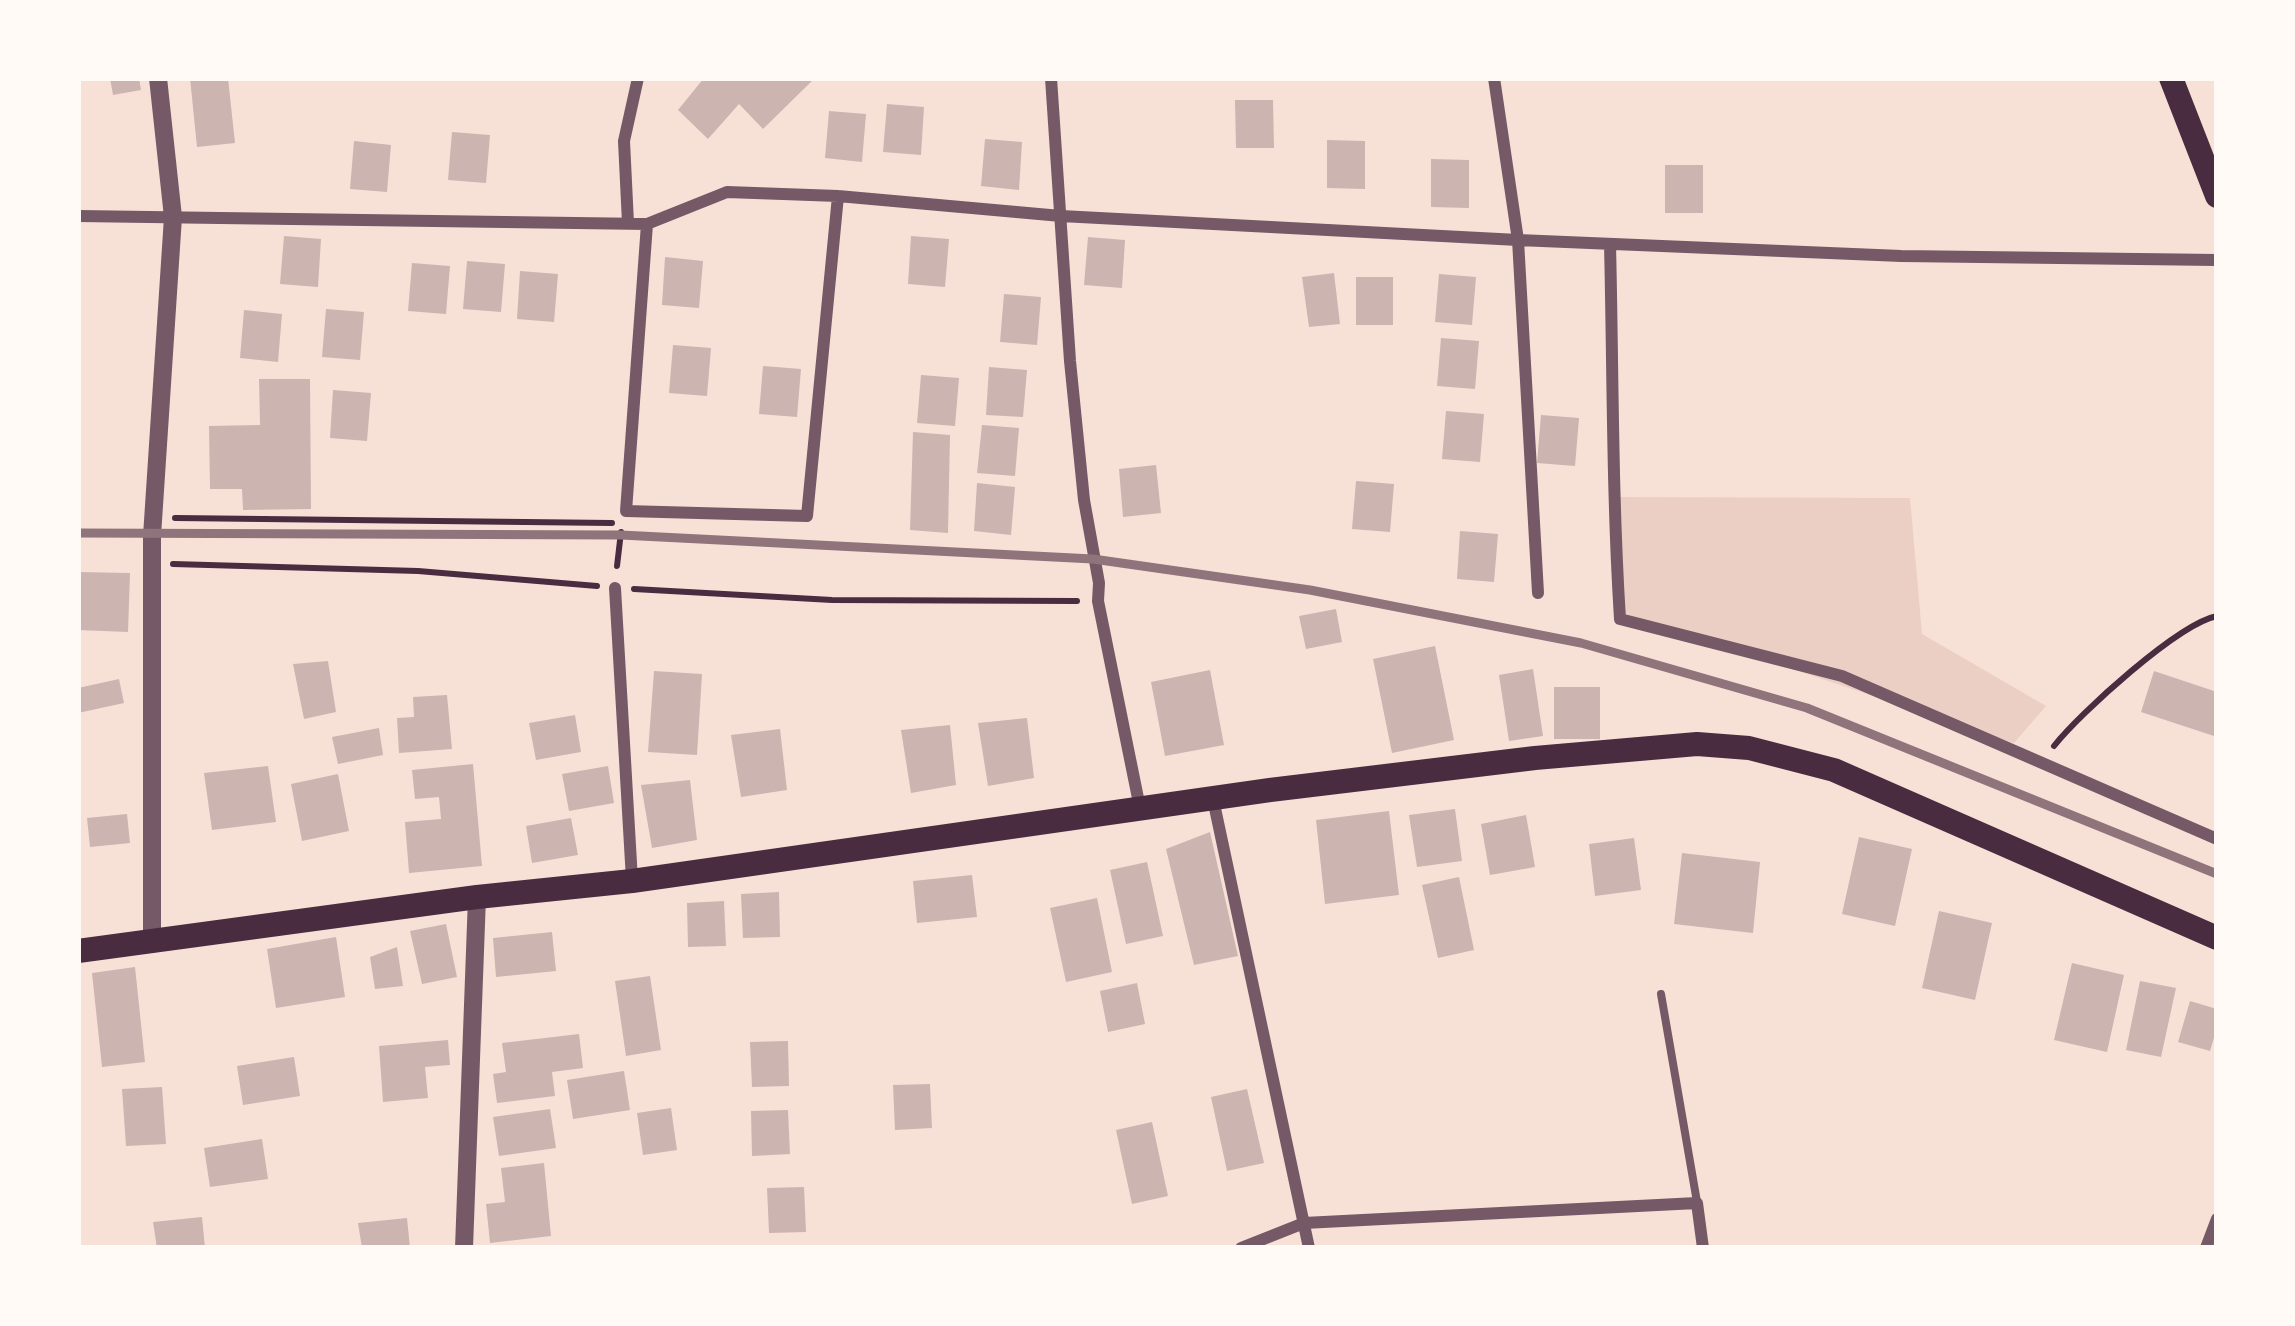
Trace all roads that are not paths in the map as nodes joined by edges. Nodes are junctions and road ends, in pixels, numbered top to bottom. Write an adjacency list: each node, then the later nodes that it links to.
1 (158, 78): 10 (street)
2 (638, 78): 11 (street)
3 (1052, 78): 9 (street)
4 (1494, 78): 13 (street)
5 (2171, 78): 7 (highway)
6 (838, 196): 9 (street); 12 (street); 12 (street)
7 (2217, 196)
8 (78, 216): 10 (street)
9 (1061, 216): 13 (street); 19 (street)
10 (172, 217): 11 (street); 24 (street)
11 (628, 223): 12 (street)
12 (647, 224)
13 (1518, 240): 14 (street); 17 (street)
14 (1610, 244): 15 (street); 20 (street)
15 (2217, 260)
16 (615, 588): 21 (street)
17 (1538, 593)
18 (1213, 799): 19 (highway); 23 (highway); 29 (street)
19 (1140, 809): 21 (highway)
20 (2217, 839)
21 (632, 881): 22 (highway)
22 (477, 898): 24 (highway); 30 (street)
23 (2217, 938)
24 (152, 940): 25 (highway)
25 (78, 951)
26 (1660, 994): 27 (lane)
27 (1697, 1204): 29 (street); 33 (street)
28 (2217, 1219): 34 (street)
29 (1304, 1222): 31 (street); 32 (street)
30 (464, 1248)
31 (1240, 1248)
32 (1309, 1248)
33 (1702, 1248)
34 (2206, 1248)

